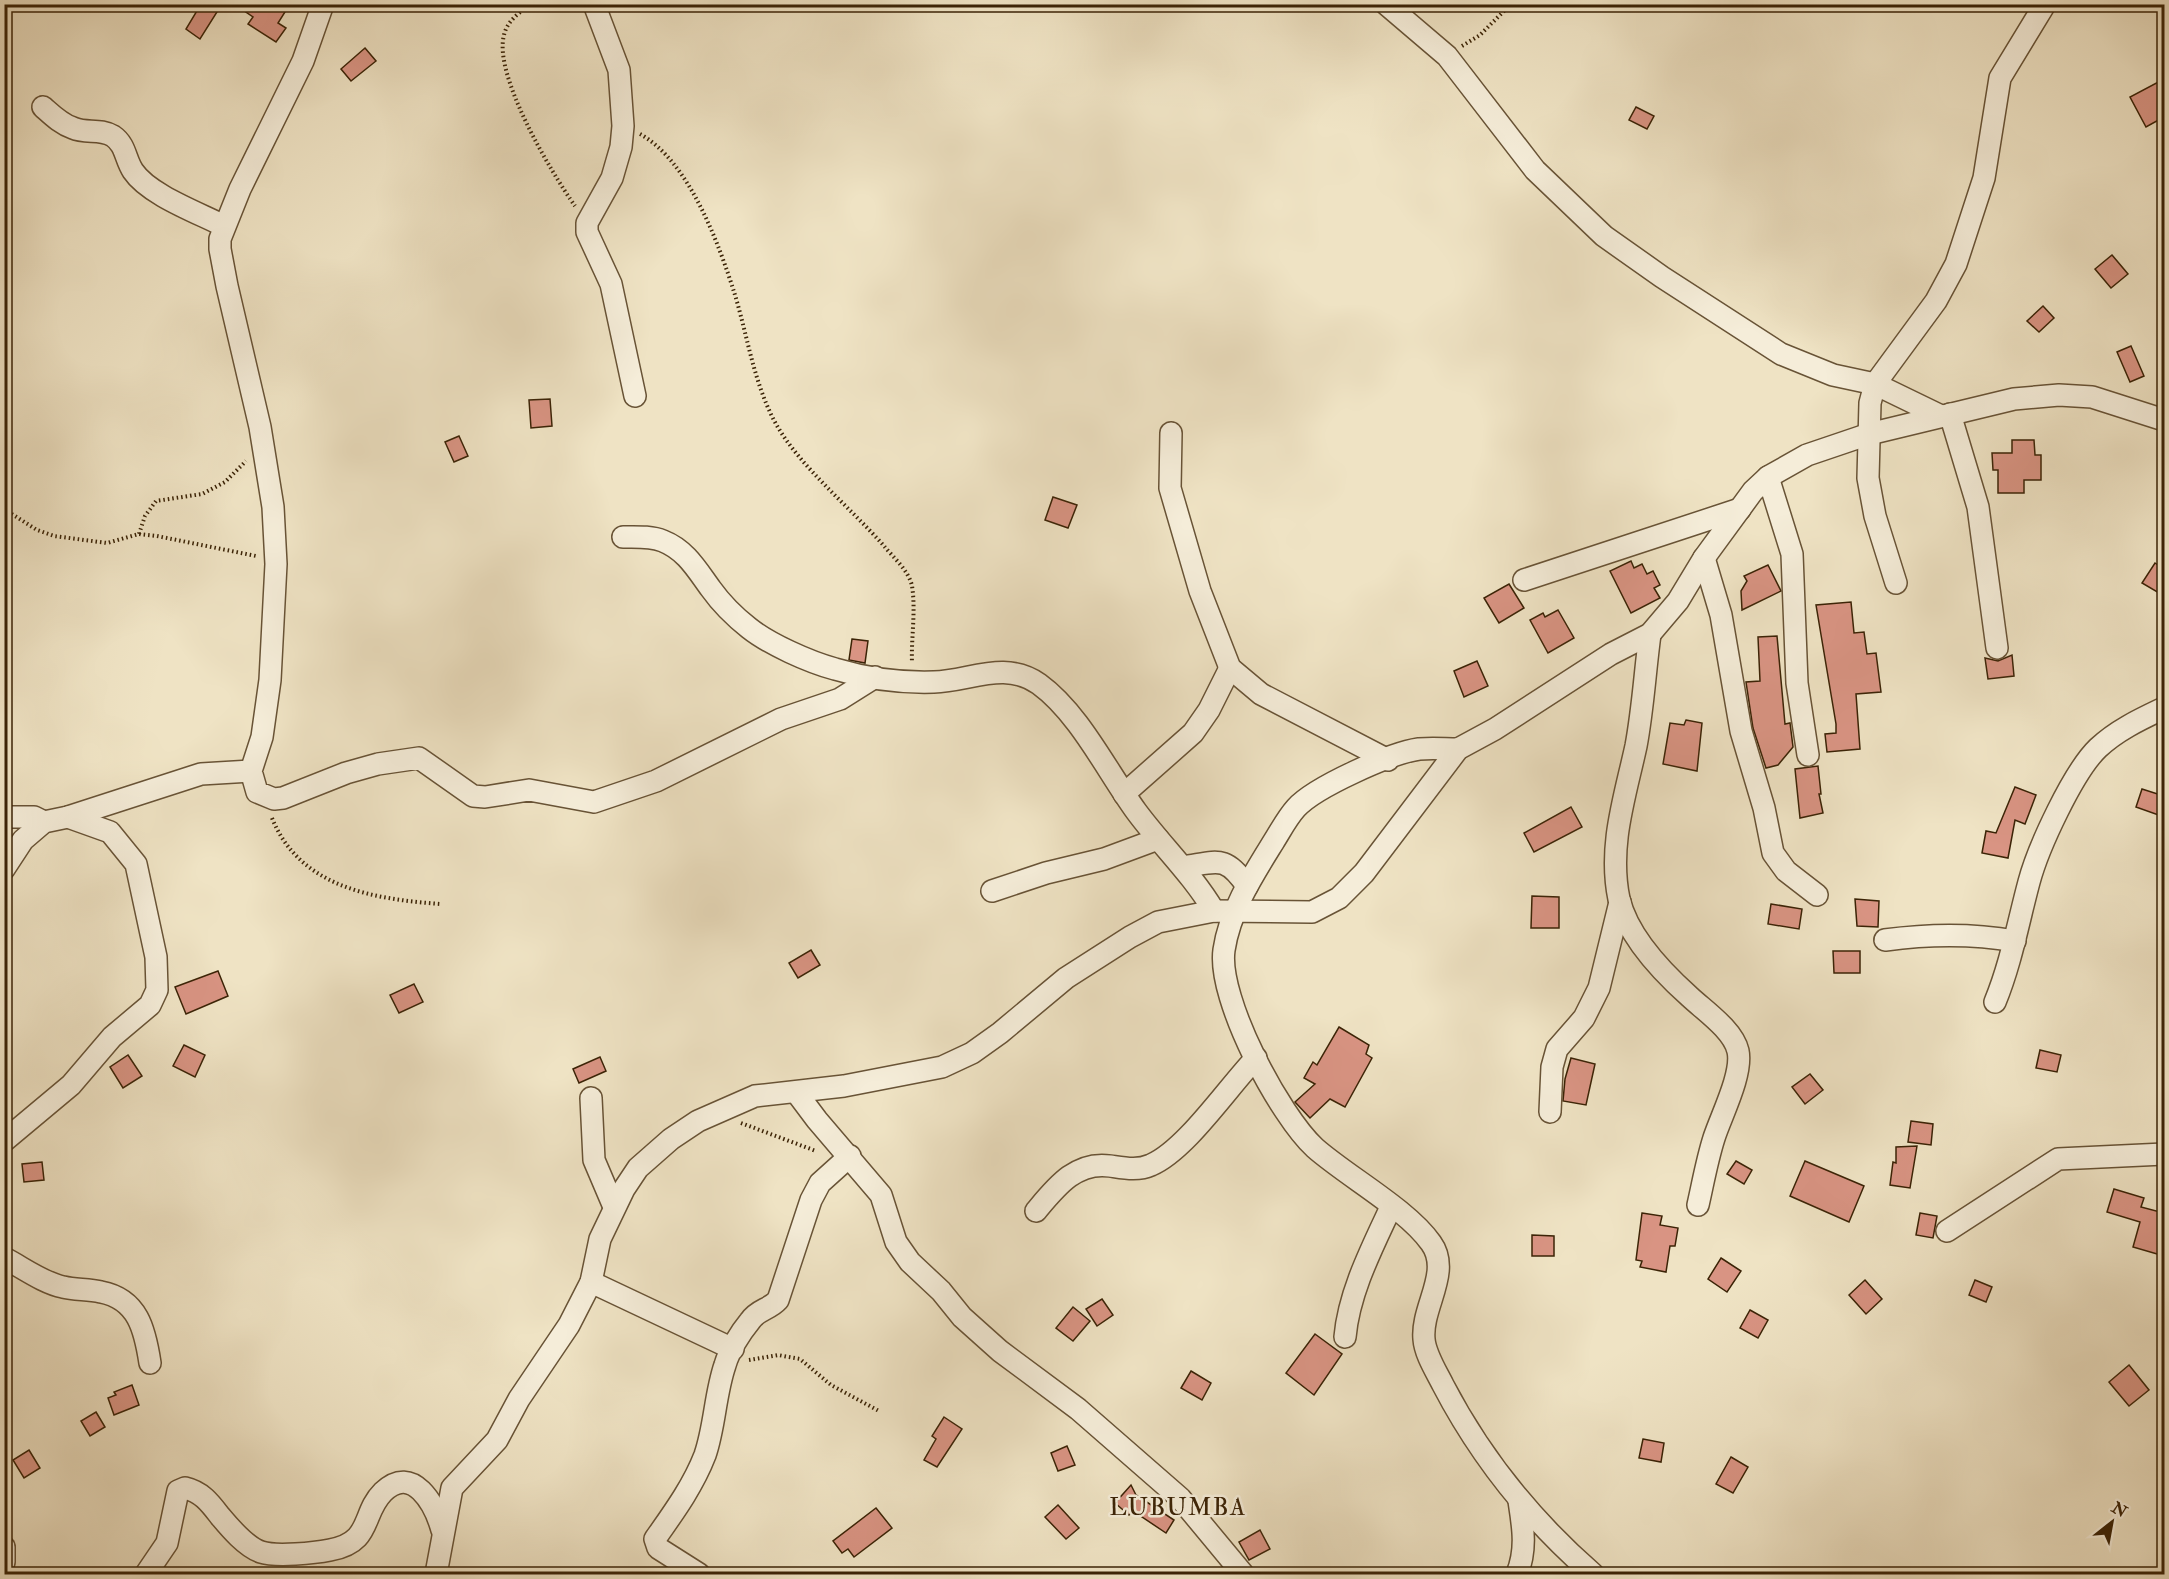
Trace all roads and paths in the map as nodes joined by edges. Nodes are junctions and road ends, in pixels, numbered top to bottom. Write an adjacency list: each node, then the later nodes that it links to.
1 (323, 4): 11 (street)
2 (531, 4): 10 (path)
3 (594, 4): 9 (street)
4 (1386, 4): 7 (street)
5 (1507, 4): 7 (path)
6 (2045, 4): 12 (street)
7 (1447, 56): 12 (street)
8 (43, 107): 11 (street)
9 (623, 126): 10 (street); 32 (path)
10 (588, 223): 13 (street)
11 (224, 226): 18 (street)
12 (1875, 384): 14 (street); 17 (street)
13 (635, 396)
14 (1946, 415): 15 (street); 17 (street); 29 (street)
15 (2164, 420)
16 (1171, 434): 30 (street)
17 (1869, 434): 19 (street); 27 (street)
18 (263, 443): 22 (path); 25 (street)
19 (1768, 477): 21 (street); 35 (street)
20 (4, 509): 22 (path)
21 (1740, 509): 24 (street); 26 (street)
22 (139, 534): 25 (path)
23 (623, 537): 31 (street)
24 (1704, 558): 28 (street); 48 (street)
25 (276, 564): 37 (street)
26 (1524, 580)
27 (1896, 583)
28 (1650, 634): 34 (street); 49 (street)
29 (1997, 648)
30 (1230, 668): 36 (street); 38 (street)
31 (875, 677): 32 (street); 39 (street)
32 (912, 681): 38 (street)
33 (2164, 708): 53 (street)
34 (1458, 749): 36 (street); 51 (street)
35 (1808, 755)
36 (1388, 760): 46 (street)
37 (251, 771): 39 (street); 40 (street)
38 (1124, 794): 43 (street)
39 (264, 797): 50 (path)
40 (68, 817): 42 (street); 60 (street)
41 (4, 818): 42 (street)
42 (44, 822): 45 (street)
43 (1158, 839): 44 (street); 47 (street)
44 (1183, 867): 46 (street); 51 (street)
45 (4, 869)
46 (1247, 886): 51 (street)
47 (992, 891)
48 (1817, 895)
49 (1620, 902): 58 (street); 63 (street)
50 (440, 904)
51 (1224, 910): 55 (street); 56 (street)
52 (1885, 940): 53 (street)
53 (2015, 941): 54 (street)
54 (1995, 1002)
55 (1256, 1058): 65 (street); 66 (street)
56 (796, 1092): 59 (street); 62 (street)
57 (591, 1098): 64 (street)
58 (1550, 1112)
59 (712, 1114): 62 (path); 64 (street)
60 (4, 1140)
61 (2164, 1154): 67 (street)
62 (846, 1160): 71 (street); 81 (street)
63 (1698, 1205)
64 (614, 1207): 69 (street)
65 (1391, 1207): 70 (street); 74 (street)
66 (1036, 1210)
67 (1947, 1231)
68 (4, 1258): 72 (street)
69 (591, 1282): 71 (street); 75 (street)
70 (1345, 1337)
71 (729, 1357): 73 (path); 80 (street)
72 (150, 1363)
73 (879, 1411)
74 (1519, 1501): 82 (street); 83 (street)
75 (443, 1533): 78 (street); 79 (street)
76 (4, 1547): 77 (street)
77 (4, 1562)
78 (146, 1575)
79 (436, 1575)
80 (699, 1575)
81 (1243, 1575)
82 (1517, 1575)
83 (1593, 1575)

